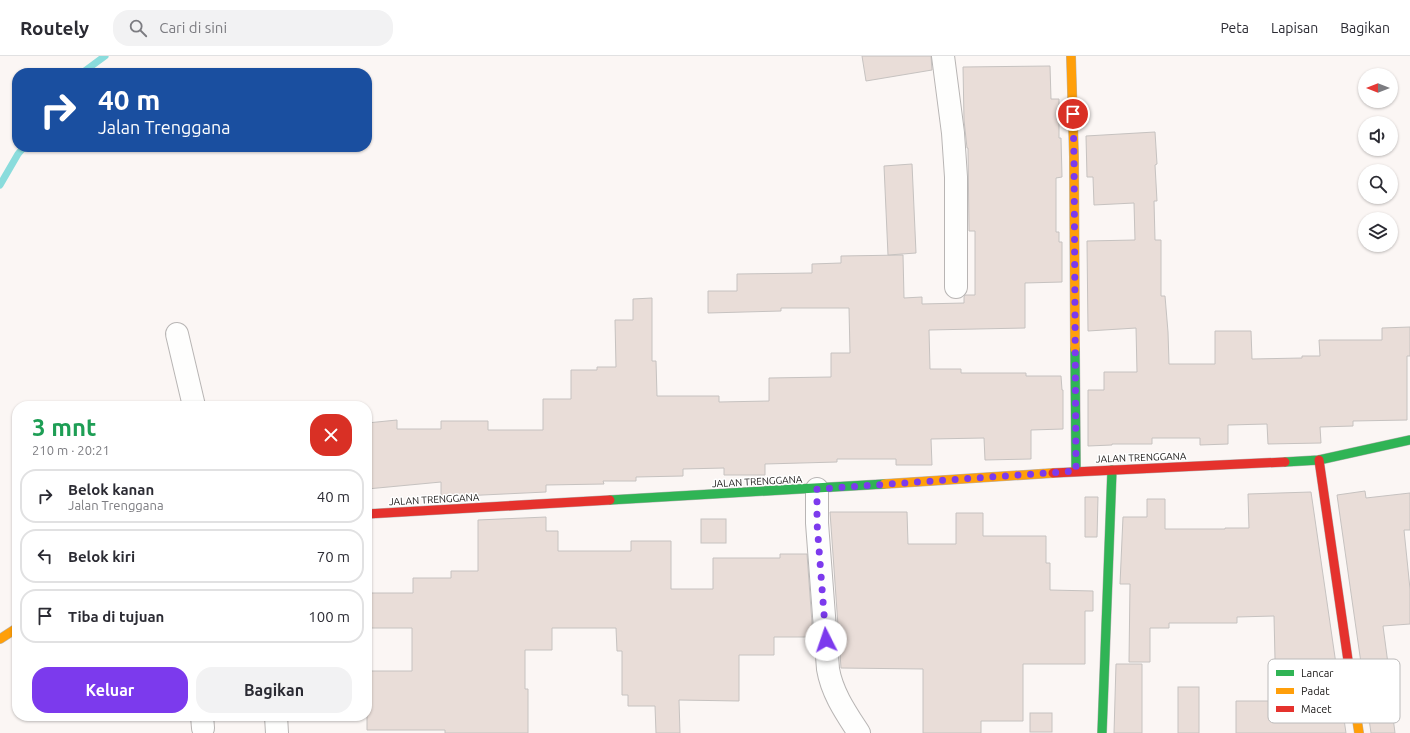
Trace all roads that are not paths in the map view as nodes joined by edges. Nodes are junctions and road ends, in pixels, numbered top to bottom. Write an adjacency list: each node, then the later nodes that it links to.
1 (943, 56): 3 (street)
2 (1071, 56): 9 (main road)
3 (956, 287)
4 (178, 334): 5 (street)
5 (193, 401)
6 (1410, 440): 7 (main road, JALAN TRENGGANA)
7 (1319, 460): 8 (main road, JALAN TRENGGANA); 14 (main road)
8 (1112, 470): 9 (main road, JALAN TRENGGANA); 19 (main road)
9 (1076, 471): 10 (main road, JALAN TRENGGANA)
10 (817, 489): 11 (main road, JALAN TRENGGANA); 18 (street)
11 (372, 514)
12 (12, 631): 13 (main road)
13 (0, 639)
14 (1348, 659)
15 (276, 721): 17 (street)
16 (1358, 723): 20 (main road)
17 (277, 733)
18 (859, 733)
19 (1102, 733)
20 (1359, 733)

